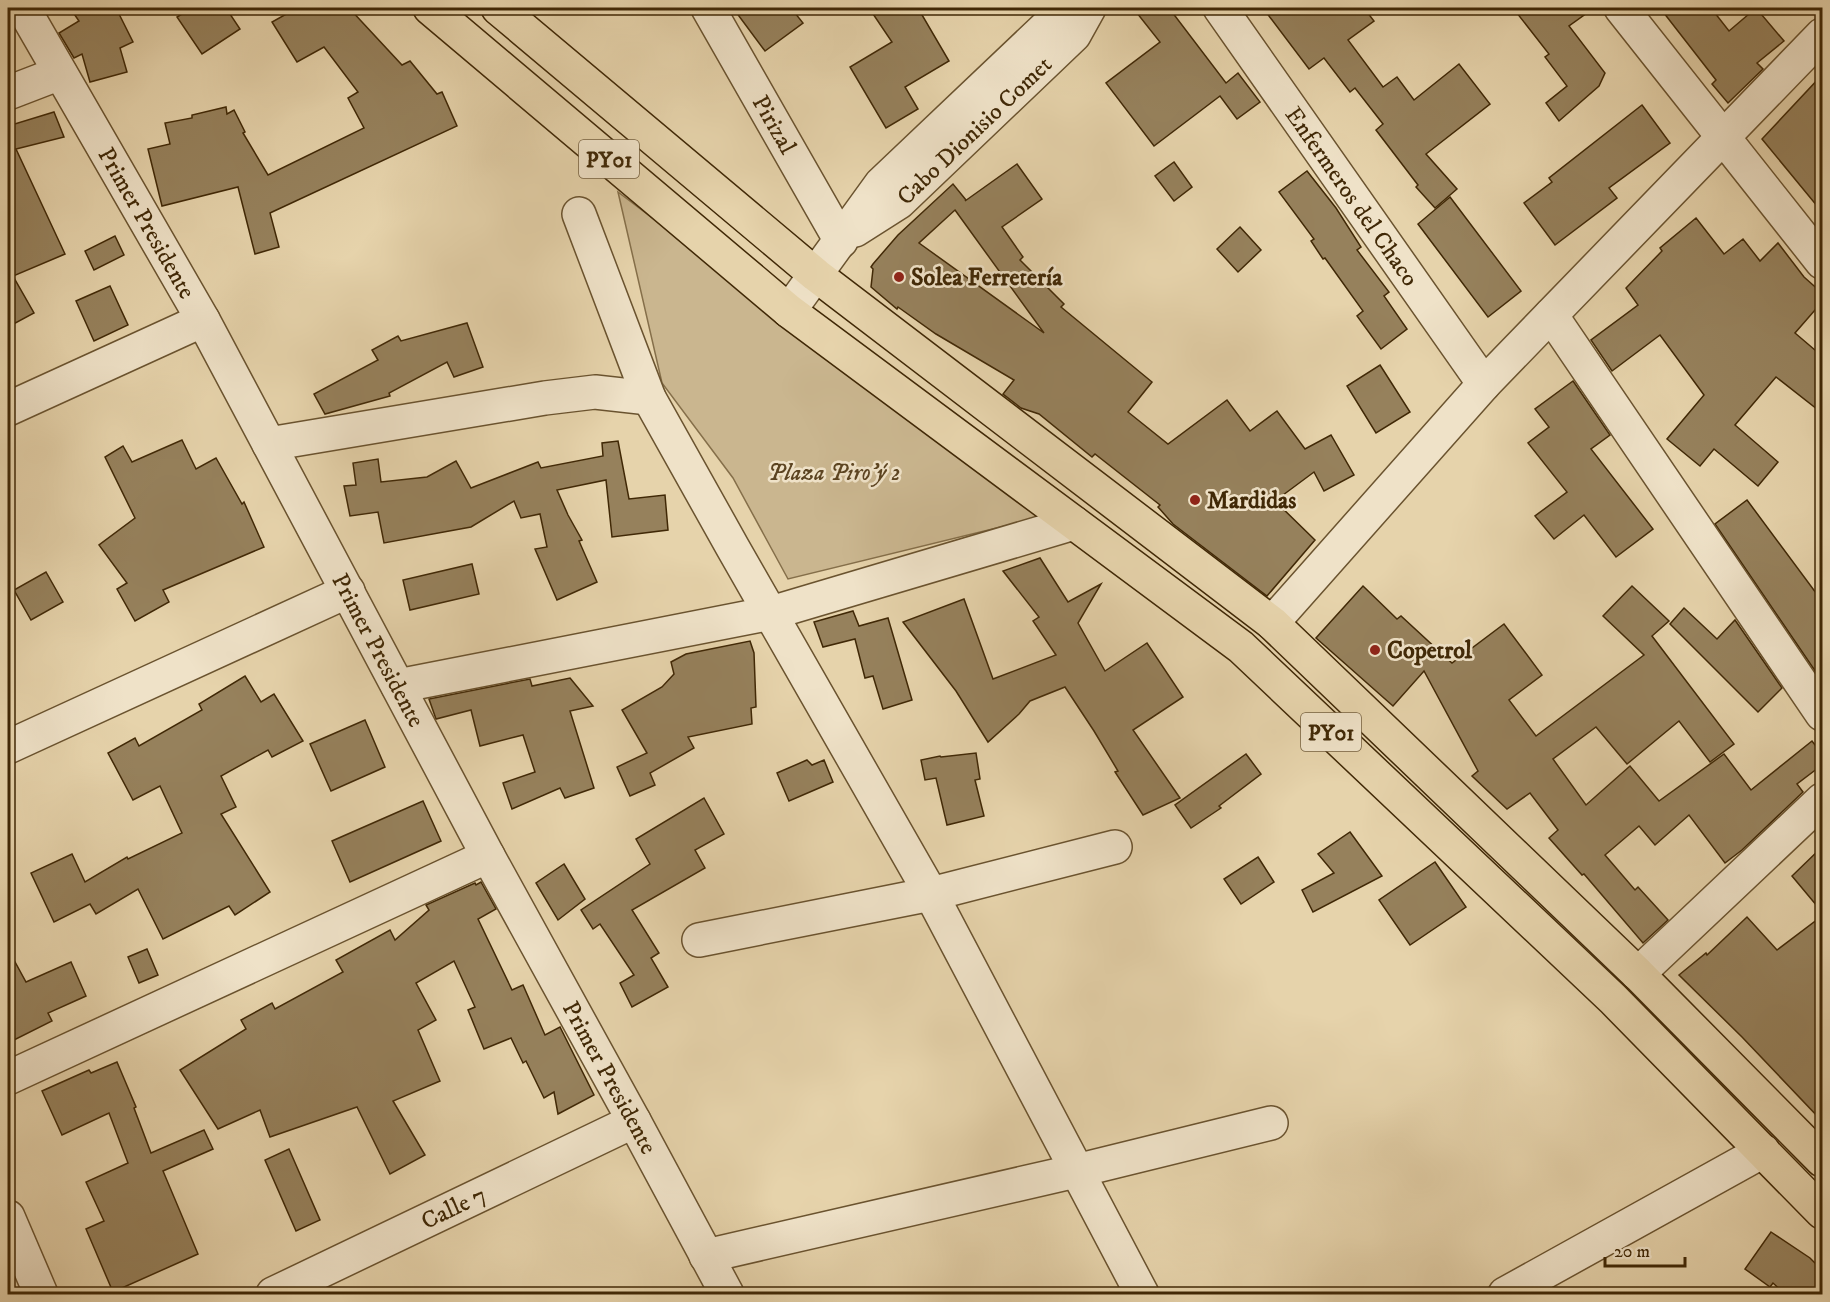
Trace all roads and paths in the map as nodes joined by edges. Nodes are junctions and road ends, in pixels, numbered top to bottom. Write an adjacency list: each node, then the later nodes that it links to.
1 (23, 8): 10 (street, Primer Presidente)
2 (430, 8): 17 (highway, PY01)
3 (498, 8): 16 (highway, PY01)
4 (708, 8): 14 (street, Pirizal)
5 (1072, 8): 14 (street, Cabo Dionisio Comet)
6 (1089, 8): 14 (street, Cabo Dionisio Comet)
7 (1220, 8): 20 (street, Enfermeros del Chaco)
8 (1621, 8): 12 (street)
9 (1822, 35): 12 (street)
10 (60, 73): 11 (street); 19 (street, Primer Presidente)
11 (8, 93)
12 (1723, 137): 15 (street); 18 (street)
13 (579, 214): 21 (street)
14 (842, 239): 16 (street, Cabo Dionisio Comet)
15 (1822, 262)
16 (816, 275): 17 (street, Cabo Dionisio Comet); 27 (highway, PY01)
17 (789, 311): 24 (highway, PY01)
18 (1551, 315): 20 (street); 29 (street)
19 (203, 320): 22 (street); 23 (street, Primer Presidente)
20 (1484, 384): 27 (street)
21 (649, 398): 23 (street); 26 (street)
22 (8, 409)
23 (269, 444): 25 (street, Primer Presidente)
24 (1074, 523): 26 (street); 40 (highway, PY01)
25 (348, 591): 28 (street, Primer Presidente); 30 (street)
26 (771, 613): 28 (street); 34 (street)
27 (1272, 623): 36 (highway, PY01)
28 (398, 686): 33 (street, Primer Presidente)
29 (1822, 714)
30 (8, 747)
31 (1822, 800): 36 (street)
32 (1115, 847): 34 (street)
33 (488, 856): 37 (street); 38 (street, Primer Presidente)
34 (931, 894): 35 (street); 42 (street)
35 (699, 940)
36 (1638, 974): 41 (highway, PY01)
37 (8, 1078)
38 (634, 1121): 45 (street, Primer Presidente); 47 (street, Calle 7)
39 (1271, 1123): 42 (street)
40 (1762, 1151): 43 (highway, PY01); 50 (street)
41 (1822, 1160)
42 (1076, 1171): 45 (street); 49 (street)
43 (1822, 1212)
44 (12, 1237): 46 (street)
45 (706, 1256): 48 (street, Primer Presidente)
46 (41, 1294)
47 (273, 1294)
48 (727, 1294)
49 (1142, 1294)
50 (1505, 1294)

